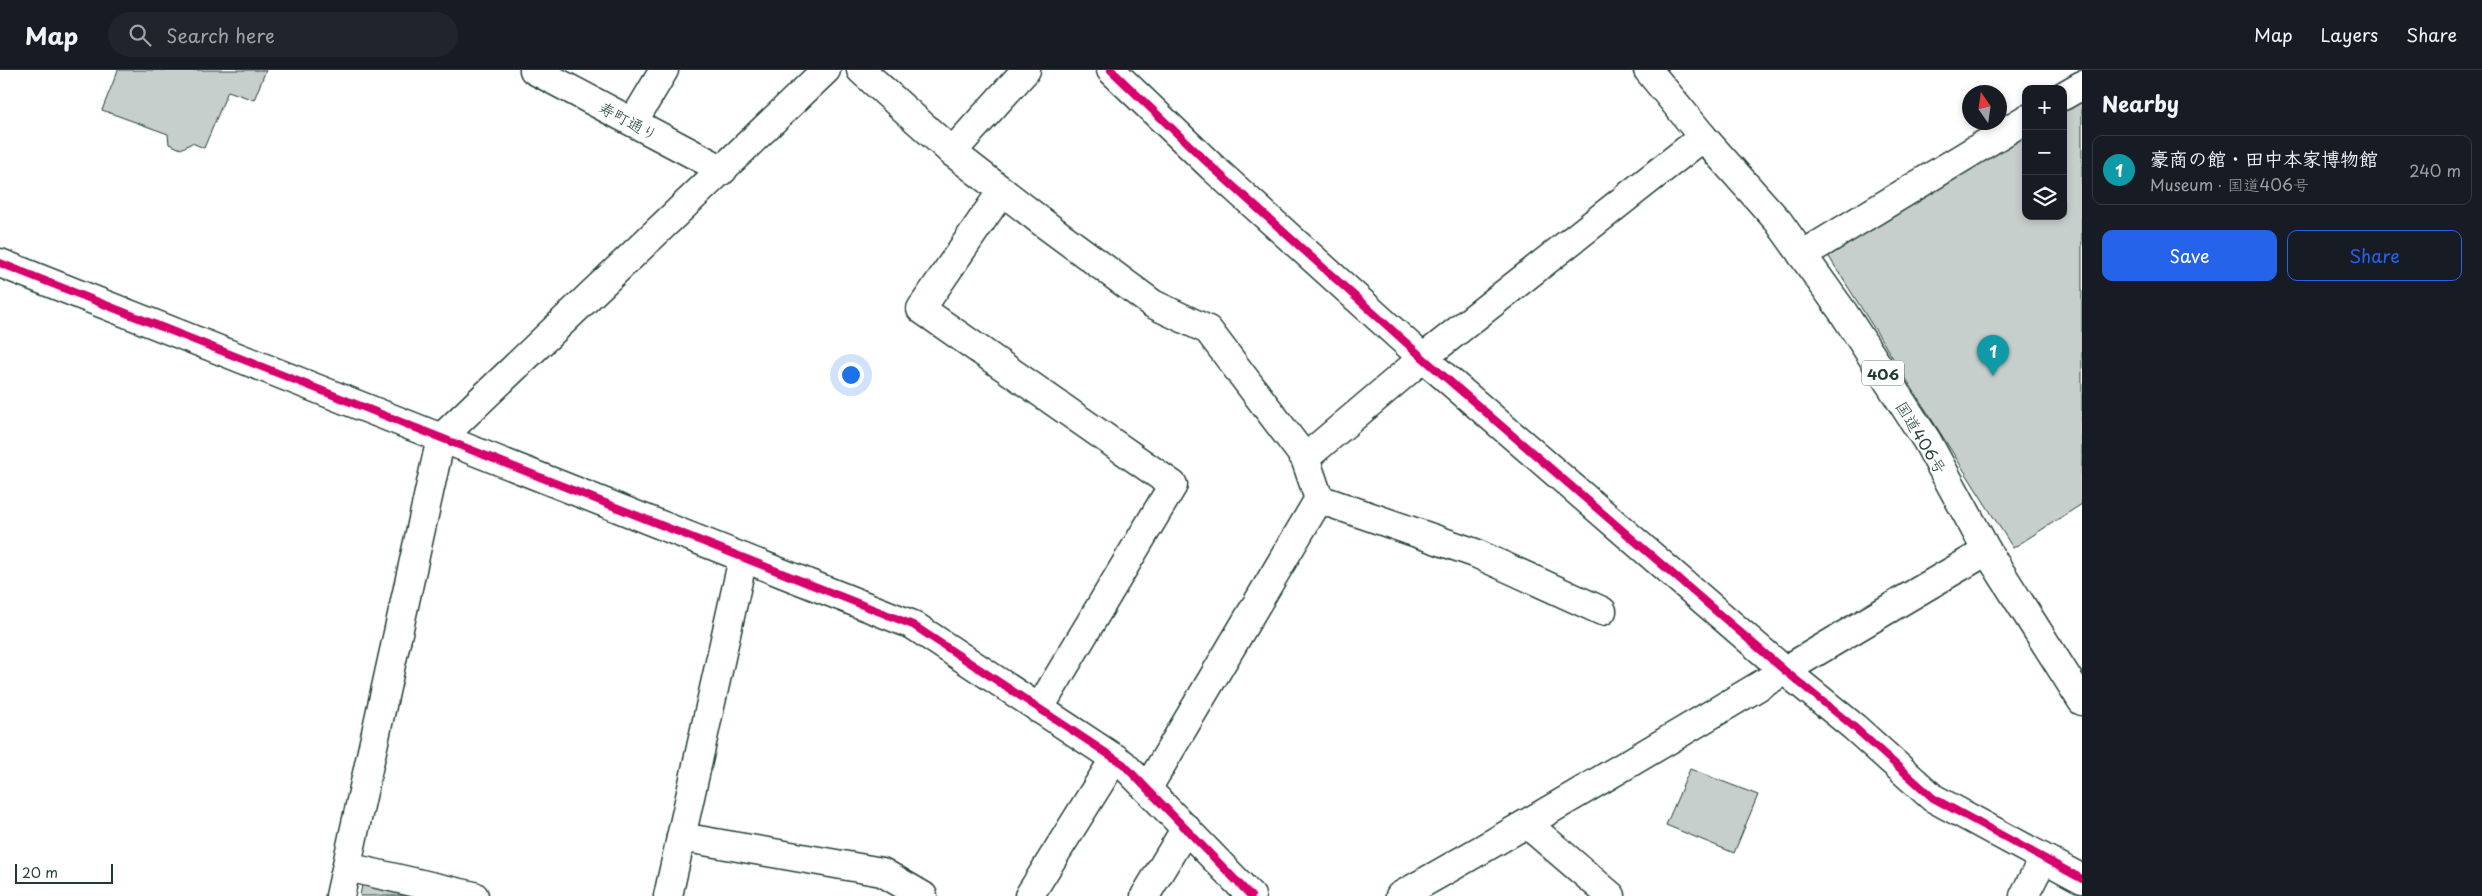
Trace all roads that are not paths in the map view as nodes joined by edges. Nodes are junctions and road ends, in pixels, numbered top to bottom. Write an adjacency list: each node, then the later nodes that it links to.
1 (534, 70): 11 (main road, 寿町通り)
2 (664, 70): 11 (main road)
3 (826, 70): 14 (main road)
4 (861, 70): 13 (main road)
5 (1026, 70): 13 (main road)
6 (1111, 70): 18 (main road)
7 (1648, 70): 12 (main road, 国道406号 / 406)
8 (2082, 85): 9 (main road)
9 (2067, 94)
10 (2022, 121): 16 (main road)
11 (633, 122): 14 (main road, 寿町通り)
12 (1703, 138): 16 (main road, 国道406号 / 406); 18 (main road)
13 (952, 152): 15 (main road)
14 (723, 170): 19 (main road)
15 (1002, 191): 20 (main road); 27 (main road)
16 (1802, 255): 22 (main road, 国道406号 / 406)
17 (0, 263): 19 (main road)
18 (1423, 358): 20 (main road); 25 (main road)
19 (441, 438): 23 (main road); 34 (main road)
20 (1305, 458): 21 (main road)
21 (1319, 499): 24 (main road); 29 (main road)
22 (1987, 552): 25 (main road); 26 (main road, 国道406号 / 406)
23 (743, 558): 27 (main road); 32 (main road)
24 (1602, 611)
25 (1784, 670): 30 (main road); 33 (main road)
26 (2082, 702)
27 (1039, 708): 28 (main road)
28 (1115, 758): 29 (main road); 40 (main road)
29 (1147, 789): 31 (main road)
30 (1527, 824): 43 (main road); 44 (main road)
31 (1186, 828): 41 (main road); 42 (main road)
32 (682, 837): 38 (main road); 39 (main road)
33 (2043, 859): 35 (main road); 45 (main road)
34 (347, 867): 36 (main road); 37 (main road)
35 (2082, 879)
36 (340, 896)
37 (474, 896)
38 (668, 896)
39 (923, 896)
40 (1030, 896)
41 (1144, 896)
42 (1251, 896)
43 (1400, 896)
44 (1612, 896)
45 (2024, 896)

